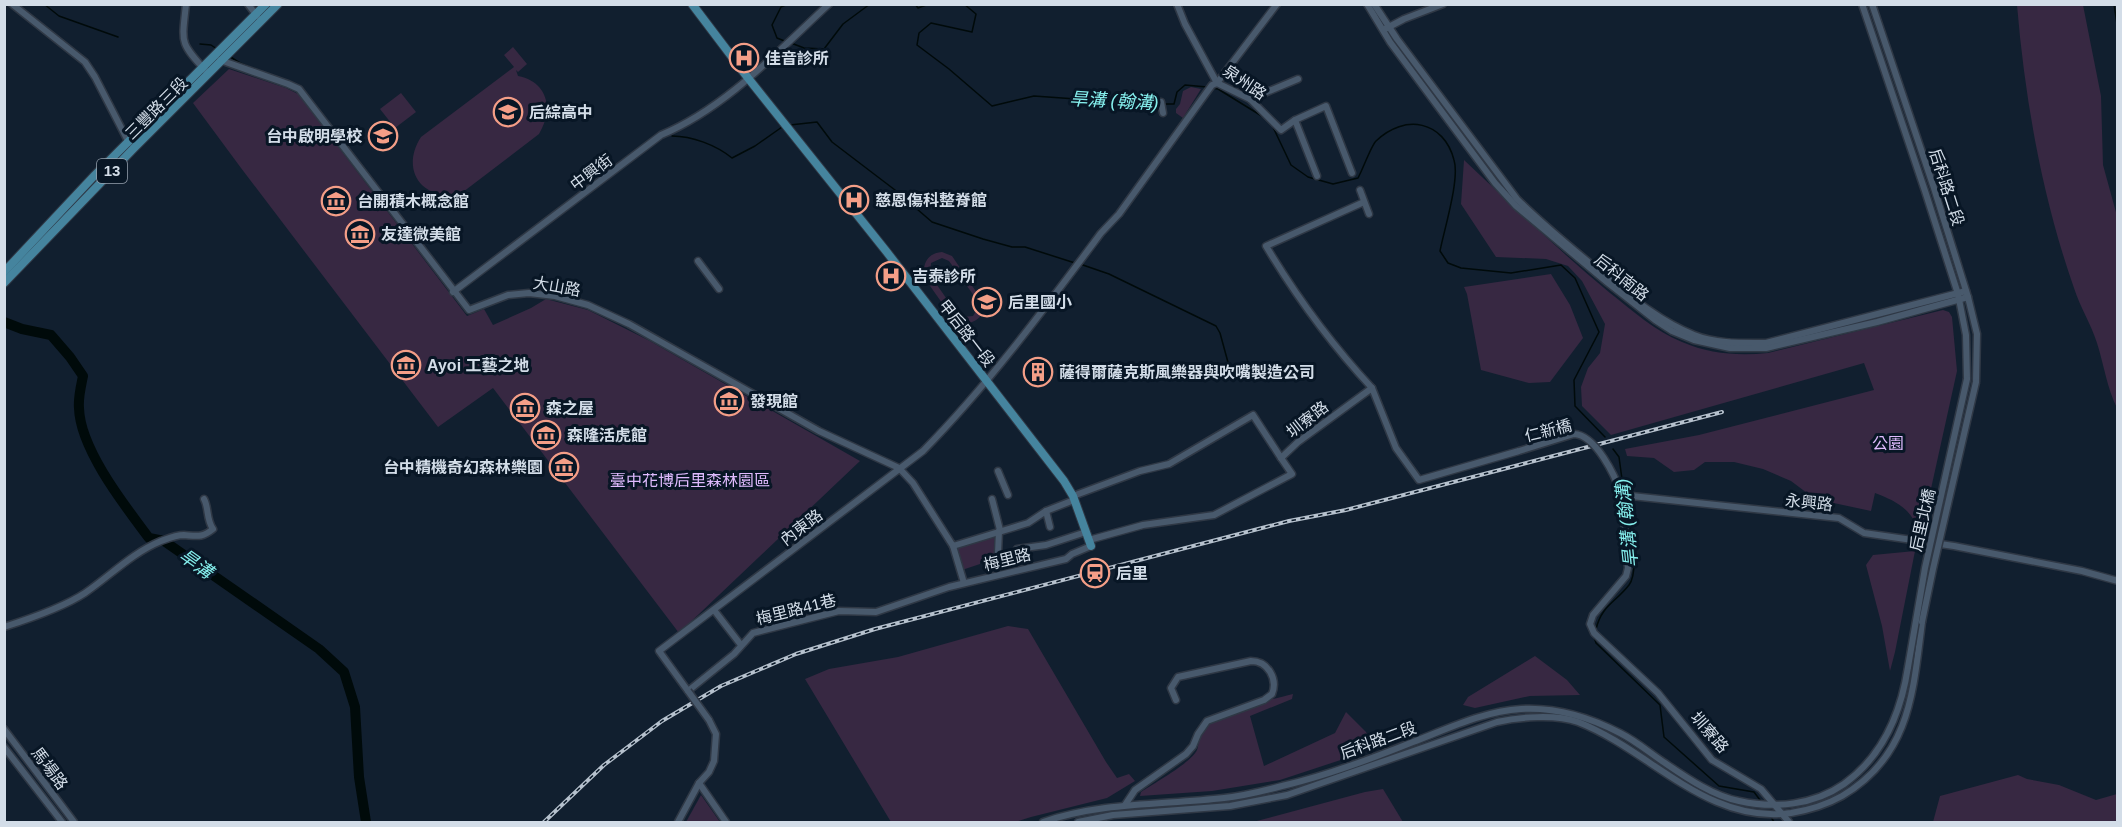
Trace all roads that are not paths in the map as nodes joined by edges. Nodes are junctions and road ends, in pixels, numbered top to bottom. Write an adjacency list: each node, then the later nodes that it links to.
1 (12, 4): 28 (street)
2 (186, 4): 18 (street)
3 (248, 4): 15 (street)
4 (266, 4): 15 (main road, 三豐路三段 / 13)
5 (278, 4): 15 (main road, 三豐路三段 / 13)
6 (692, 4): 19 (main road, 甲后路一段)
7 (829, 4): 19 (street, 中興街)
8 (1177, 4): 21 (street, 泉州路)
9 (1277, 4): 21 (street, 內東路)
10 (1367, 4): 16 (street, 后科南路)
11 (1374, 4): 16 (street, 后科南路)
12 (1443, 4): 16 (street)
13 (1862, 4): 25 (street, 后科路二段)
14 (1872, 4): 23 (street, 后科路二段)
15 (259, 18): 17 (main road, 三豐路三段 / 13)
16 (1385, 29): 40 (street, 后科南路)
17 (218, 59): 18 (main road, 三豐路三段 / 13); 38 (street, 大山路)
18 (206, 71): 28 (main road, 三豐路三段 / 13)
19 (748, 78): 38 (street, 中興街); 42 (main road, 甲后路一段)
20 (1298, 79): 22 (street)
21 (1212, 86): 22 (street, 泉州路); 42 (street, 內東路)
22 (1250, 99): 27 (street, 泉州路)
23 (1904, 101): 25 (street); 39 (street, 后科路二段)
24 (1161, 102): 26 (street)
25 (1896, 105): 40 (street, 后科路二段)
26 (1163, 113)
27 (1295, 120): 29 (street, 泉州路); 30 (street)
28 (131, 145): 35 (main road, 三豐路三段 / 13); 36 (main road, 三豐路三段 / 13)
29 (1352, 173)
30 (1317, 176)
31 (1360, 190): 32 (street)
32 (1364, 202): 33 (street); 44 (street)
33 (1369, 214)
34 (698, 261): 37 (street)
35 (4, 272)
36 (5, 281)
37 (719, 289)
38 (453, 292): 46 (street, 大山路)
39 (1967, 294): 40 (street, 后科南路); 43 (street, 后科路二段)
40 (1958, 297): 41 (street, 后科路二段)
41 (1967, 379): 71 (street, 后里北橋, bridge)
42 (986, 380): 46 (street, 內東路); 50 (main road, 甲后路一段)
43 (1976, 382): 72 (street, 后里北橋, bridge)
44 (1372, 388): 45 (street, 圳寮路); 49 (street, 仁新橋, bridge)
45 (1281, 458): 50 (street, 梅里路); 56 (street, 圳寮路)
46 (899, 468): 57 (street, 梅里路); 62 (street, 內東路)
47 (998, 471): 48 (street)
48 (1008, 495)
49 (1622, 495): 60 (street, 永興路); 71 (street, 圳寮路)
50 (1074, 498): 53 (street, 梅里路); 56 (main road, 甲后路一段)
51 (204, 499): 63 (street)
52 (992, 499): 55 (street)
53 (1046, 511): 54 (street); 55 (street, 梅里路)
54 (1050, 527)
55 (1000, 531): 57 (street, 梅里路); 59 (street)
56 (1089, 539): 58 (street); 61 (street, 梅里路)
57 (953, 546): 61 (street, 梅里路)
58 (1017, 549)
59 (998, 553)
60 (2118, 581)
61 (964, 583): 64 (street, 梅里路41巷)
62 (714, 610): 64 (street); 65 (street, 內東路)
63 (4, 627)
64 (741, 645): 65 (street, 梅里路41巷)
65 (688, 691): 69 (street, bridge)
66 (1176, 700): 70 (street)
67 (4, 729): 74 (street, 馬場路)
68 (4, 747): 73 (street, 馬場路)
69 (699, 783): 75 (street); 76 (street)
70 (1125, 805): 71 (street, 后科路二段); 77 (street, 后科路二段)
71 (1776, 805): 72 (street, 圳寮路)
72 (1783, 814): 78 (street, 后科路二段); 79 (street, 圳寮路)
73 (62, 822)
74 (74, 822)
75 (678, 822)
76 (726, 822)
77 (1044, 822)
78 (1078, 822)
79 (1790, 822)

